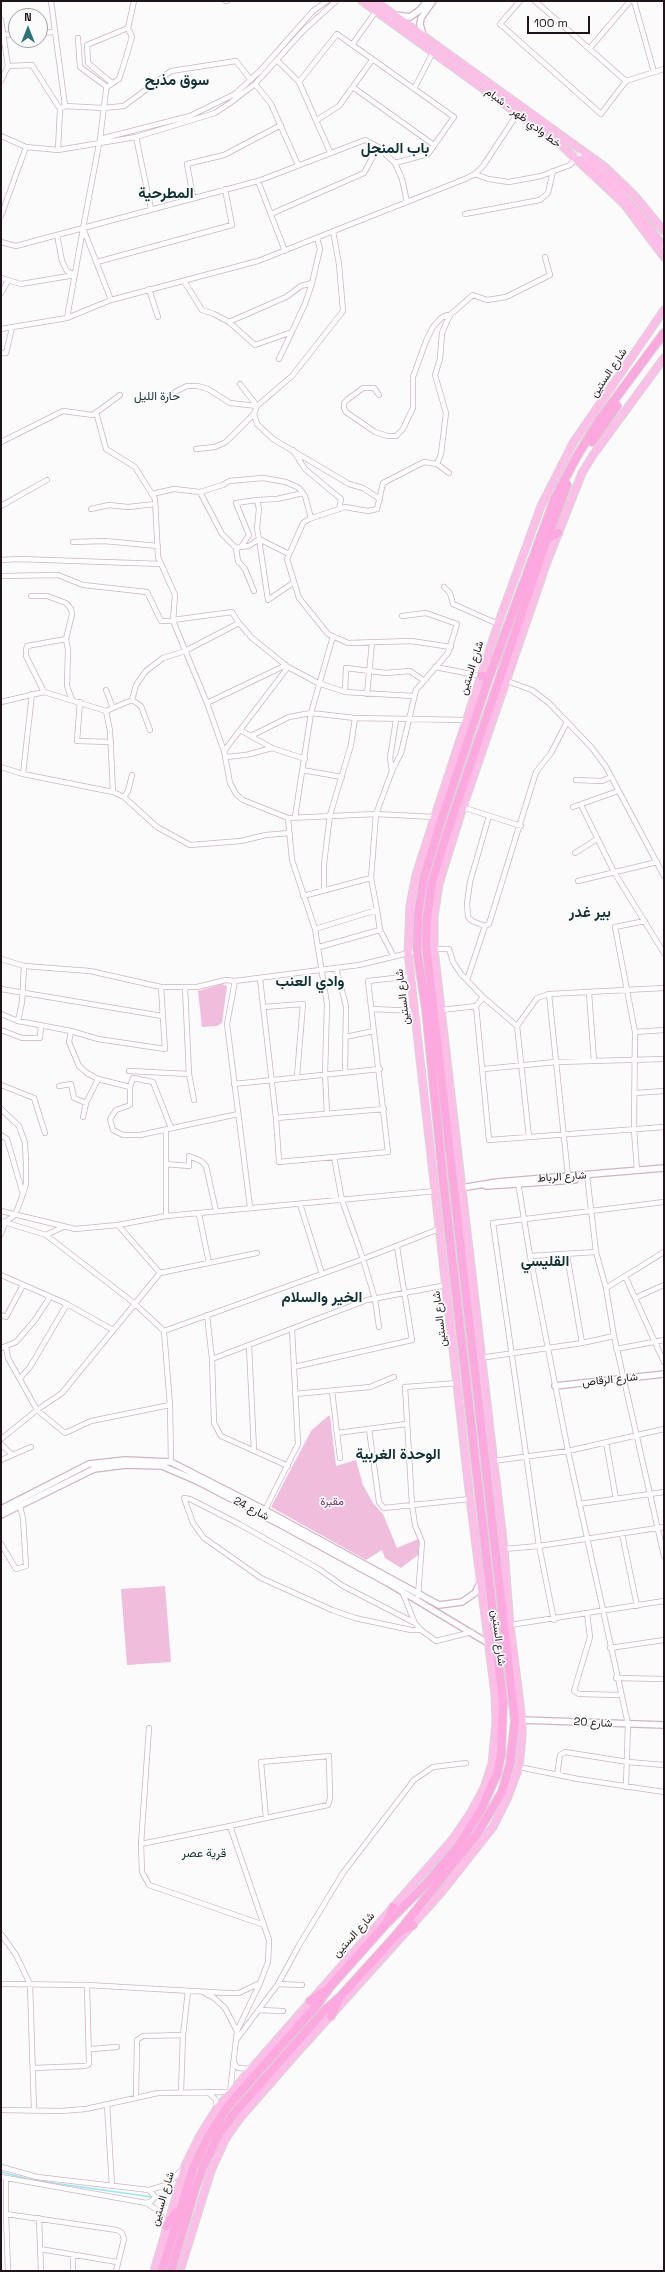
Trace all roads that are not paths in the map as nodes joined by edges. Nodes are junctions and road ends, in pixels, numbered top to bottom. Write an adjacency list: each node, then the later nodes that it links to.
1 (52, 1): 18 (street)
2 (134, 1): 16 (street)
3 (327, 1): 32 (street)
4 (336, 1): 26 (street)
5 (362, 1): 13 (main road, خط وادي ظهر - شبام)
6 (375, 1): 14 (main road, خط وادي ظهر - شبام)
7 (427, 1): 14 (street)
8 (433, 1): 21 (street)
9 (520, 1): 34 (street)
10 (535, 1): 24 (street)
11 (630, 1): 24 (street)
12 (634, 1): 30 (street)
13 (376, 11): 19 (main road, خط وادي ظهر - شبام); 23 (street)
14 (393, 14): 19 (main road, خط وادي ظهر - شبام)
15 (1, 20): 20 (street)
16 (128, 28): 36 (street); 36 (street)
17 (48, 32): 18 (street)
18 (55, 32): 44 (street)
19 (412, 32): 21 (main road, خط وادي ظهر - شبام); 25 (main road, خط وادي ظهر - شبام)
20 (2, 35): 28 (street)
21 (423, 35): 31 (main road, خط وادي ظهر - شبام)
22 (78, 38): 39 (street)
23 (352, 45): 27 (street); 35 (street)
24 (590, 48): 34 (street)
25 (433, 52): 37 (main road, خط وادي ظهر - شبام); 41 (street)
26 (277, 60): 35 (street); 38 (street)
27 (372, 60): 40 (street); 41 (street)
28 (8, 66): 33 (street); 44 (street)
29 (664, 70): 30 (street)
30 (654, 72): 34 (street)
31 (480, 75): 37 (main road); 57 (main road, خط وادي ظهر - شبام)
32 (251, 80): 42 (street); 45 (street)
33 (1, 81)
34 (626, 81)
35 (299, 82): 47 (street)
36 (112, 83): 39 (street)
37 (476, 83): 46 (main road, خط وادي ظهر - شبام)
38 (255, 84): 43 (street); 48 (street)
39 (107, 87): 45 (street)
40 (354, 88): 47 (street); 53 (street)
41 (414, 89): 53 (street)
42 (222, 101): 43 (street); 51 (street)
43 (225, 107): 50 (street)
44 (63, 108): 45 (street); 56 (street)
45 (103, 108): 51 (street)
46 (518, 113): 59 (main road, خط وادي ظهر - شبام); 63 (street)
47 (317, 120): 58 (street)
48 (281, 125): 61 (street); 66 (street)
49 (1, 136): 54 (street)
50 (136, 137): 52 (street); 68 (street)
51 (100, 139): 52 (street)
52 (99, 145): 56 (street); 72 (street)
53 (434, 145): 60 (street)
54 (26, 147): 56 (street); 71 (street)
55 (378, 147): 58 (street); 60 (street); 69 (street)
56 (58, 150)
57 (583, 151): 59 (street); 74 (main road, خط وادي ظهر - شبام); 78 (main road)
58 (330, 152): 61 (street)
59 (576, 159): 62 (street); 78 (main road, خط وادي ظهر - شبام)
60 (395, 163): 67 (street)
61 (298, 165): 64 (street)
62 (554, 171): 63 (street); 70 (street)
63 (475, 174): 67 (street)
64 (258, 181): 65 (street); 69 (street)
65 (225, 189): 66 (street); 82 (street)
66 (193, 197): 68 (street)
67 (407, 202): 73 (street)
68 (150, 209): 72 (street)
69 (271, 214): 79 (street)
70 (465, 214)
71 (1, 216)
72 (83, 228): 75 (street); 82 (street); 83 (street)
73 (333, 231): 76 (street); 108 (street)
74 (664, 231)
75 (57, 235): 77 (street); 83 (street)
76 (317, 238): 79 (street); 87 (street)
77 (1, 242)
78 (662, 245): 80 (main road)
79 (285, 251): 86 (street)
80 (664, 257)
81 (545, 258): 94 (street)
82 (97, 262): 90 (street)
83 (75, 275): 85 (street); 93 (street)
84 (1, 278): 85 (street)
85 (8, 280): 89 (street)
86 (184, 281): 88 (street); 95 (street)
87 (312, 283): 95 (street); 98 (street)
88 (149, 289): 90 (street); 92 (street)
89 (1, 293)
90 (111, 300): 93 (street)
91 (663, 312): 145 (main road, شارع الستين)
92 (158, 317)
93 (67, 318): 96 (street)
94 (448, 319): 107 (street); 115 (street)
95 (229, 322): 98 (street)
96 (12, 328): 97 (street); 101 (street)
97 (1, 329)
98 (292, 332): 103 (street)
99 (664, 333): 114 (highway, شارع الستين)
100 (664, 340): 114 (highway, شارع الستين)
101 (1, 353)
102 (664, 358): 128 (main road, شارع الستين)
103 (279, 359)
104 (240, 384): 108 (street)
105 (175, 392): 108 (street)
106 (120, 395): 109 (street)
107 (379, 395)
108 (257, 406): 110 (street)
109 (96, 412): 111 (street); 120 (street)
110 (254, 414): 112 (street); 113 (street)
111 (1, 442)
112 (196, 449)
113 (293, 450): 121 (street); 126 (street)
114 (579, 457): 130 (highway, شارع الستين); 154 (highway, شارع الستين)
115 (437, 464): 116 (street); 121 (street)
116 (449, 473)
117 (47, 480): 124 (street)
118 (200, 492): 119 (street); 120 (street); 133 (street)
119 (303, 493): 122 (street); 127 (street)
120 (152, 494): 123 (street)
121 (380, 499): 126 (street)
122 (257, 500): 129 (street); 133 (street)
123 (155, 504): 125 (street); 132 (street)
124 (1, 506)
125 (91, 508)
126 (339, 509): 127 (street)
127 (311, 518): 134 (street)
128 (558, 533): 130 (highway); 156 (main road, شارع الستين)
129 (259, 539): 133 (street); 134 (street); 138 (street)
130 (547, 539): 158 (highway, شارع الستين)
131 (73, 542): 132 (street)
132 (158, 546): 136 (street)
133 (238, 547): 140 (street)
134 (289, 554): 138 (street)
135 (1, 560): 136 (street)
136 (161, 564): 143 (street)
137 (1, 576): 143 (street)
138 (293, 583): 146 (street)
139 (444, 587): 145 (street)
140 (254, 591)
141 (31, 596): 147 (street)
142 (402, 616): 149 (street)
143 (173, 620): 144 (street); 150 (street)
144 (239, 623): 150 (street); 151 (street)
145 (498, 624): 154 (main road, شارع الستين)
146 (332, 636): 148 (street); 157 (street)
147 (66, 639): 160 (street); 165 (street)
148 (372, 643): 149 (street); 153 (street)
149 (451, 647): 152 (street)
150 (185, 651): 166 (street); 169 (street)
151 (287, 666): 157 (street); 169 (street); 179 (street)
152 (435, 667): 154 (street); 155 (street)
153 (369, 671): 155 (street); 161 (street); 163 (street)
154 (485, 677): 176 (main road, شارع الستين); 197 (highway, شارع الستين)
155 (423, 680): 164 (street)
156 (507, 681): 158 (main road, شارع الستين); 177 (street)
157 (318, 683): 161 (street); 172 (street)
158 (500, 688): 199 (highway, شارع الستين)
159 (106, 690): 170 (street)
160 (44, 692): 162 (street); 165 (street)
161 (345, 692): 163 (street)
162 (32, 694): 167 (street); 189 (street)
163 (367, 694): 164 (street)
164 (413, 696): 175 (street)
165 (72, 700): 168 (street)
166 (132, 700): 170 (street); 178 (street)
167 (1, 702)
168 (80, 702): 171 (street); 181 (street)
169 (207, 703): 183 (street)
170 (113, 708): 171 (street)
171 (106, 711): 181 (street)
172 (311, 713): 173 (street); 180 (street); 185 (street)
173 (355, 718): 174 (street); 192 (street)
174 (396, 720): 175 (street); 188 (street)
175 (408, 720): 176 (street); 188 (street)
176 (466, 720): 197 (main road, شارع الستين)
177 (566, 722): 191 (street); 207 (street)
178 (150, 730)
179 (240, 730): 180 (street); 183 (street)
180 (251, 736): 182 (street)
181 (110, 742): 195 (street)
182 (272, 748): 184 (street); 185 (street)
183 (224, 751): 184 (street)
184 (225, 757): 206 (street)
185 (305, 759): 187 (street)
186 (1, 767): 189 (street)
187 (302, 770): 192 (street); 204 (street)
188 (392, 771): 201 (street)
189 (23, 774): 195 (street)
190 (132, 775): 196 (street)
191 (611, 777): 193 (street); 194 (street)
192 (342, 778): 202 (street)
193 (576, 780)
194 (618, 791): 198 (street); 211 (street)
195 (114, 792): 196 (street)
196 (124, 797): 208 (street)
197 (445, 797): 205 (main road, شارع الستين); 225 (highway, شارع الستين)
198 (581, 805): 200 (street); 209 (street)
199 (460, 806): 203 (street); 223 (highway, شارع الستين)
200 (573, 807)
201 (376, 814): 202 (street); 205 (street); 214 (street)
202 (330, 815): 204 (street); 216 (street)
203 (488, 816): 207 (street); 220 (street)
204 (295, 817): 206 (street)
205 (435, 817): 226 (main road, شارع الستين)
206 (288, 818): 208 (street)
207 (521, 826): 220 (street)
208 (288, 833): 217 (street)
209 (597, 839): 210 (street); 212 (street)
210 (574, 853)
211 (657, 862): 212 (street); 213 (street)
212 (614, 872): 215 (street); 219 (street)
213 (664, 876)
214 (371, 878): 216 (street); 218 (street)
215 (578, 881)
216 (324, 890): 217 (street)
217 (303, 896): 221 (street)
218 (378, 910): 221 (street); 222 (street)
219 (645, 921): 227 (street); 241 (street)
220 (485, 926): 235 (street)
221 (315, 929): 224 (street)
222 (380, 930): 224 (street); 228 (street)
223 (431, 946): 235 (street); 249 (main road, شارع الستين); 286 (highway, شارع الستين)
224 (319, 947): 232 (street)
225 (417, 951): 226 (street); 289 (highway, شارع الستين)
226 (408, 953): 228 (street); 233 (main road, شارع الستين)
227 (664, 953)
228 (394, 957): 231 (street)
229 (1, 959): 230 (street)
230 (24, 966): 237 (street); 242 (street)
231 (336, 968): 232 (street); 261 (street)
232 (322, 969): 234 (street); 272 (street)
233 (412, 976): 248 (street); 250 (main road, شارع الستين)
234 (260, 979): 236 (street); 247 (street)
235 (467, 980): 245 (street)
236 (235, 982): 238 (street); 276 (street)
237 (161, 987): 238 (street); 252 (street)
238 (185, 987): 271 (street)
239 (664, 988): 241 (street)
240 (1, 989): 242 (street)
241 (628, 990): 243 (street); 260 (street)
242 (21, 992): 252 (street); 253 (street)
243 (589, 993): 244 (street); 264 (street)
244 (550, 994): 255 (street); 265 (street)
245 (483, 997): 246 (street); 255 (street)
246 (476, 1006): 249 (street); 268 (street)
247 (263, 1007): 273 (street); 275 (street)
248 (372, 1009): 250 (street); 259 (street)
249 (442, 1010): 286 (main road, شارع الستين)
250 (416, 1011): 289 (main road, شارع الستين)
251 (1, 1014): 253 (street)
252 (162, 1016): 258 (street)
253 (18, 1021): 254 (street)
254 (42, 1026): 256 (street); 258 (street)
255 (517, 1026): 266 (street)
256 (1, 1030)
257 (664, 1030): 260 (street)
258 (71, 1031): 274 (street)
259 (374, 1031): 261 (street); 267 (street)
260 (635, 1032): 263 (street)
261 (345, 1037): 270 (street)
262 (664, 1059): 263 (street)
263 (636, 1060): 264 (street); 281 (street)
264 (594, 1061): 265 (street)
265 (556, 1062): 266 (street); 296 (street)
266 (521, 1066): 268 (street); 298 (street)
267 (380, 1069): 270 (street); 285 (street)
268 (484, 1069): 298 (street)
269 (129, 1071): 271 (street)
270 (345, 1072): 272 (street)
271 (189, 1074): 282 (street)
272 (325, 1074): 273 (street); 288 (street)
273 (297, 1076): 275 (street)
274 (98, 1079): 279 (street); 283 (street)
275 (271, 1079): 276 (street); 291 (street)
276 (234, 1084): 287 (street)
277 (1, 1085): 295 (street)
278 (59, 1086): 283 (street)
279 (130, 1087): 293 (street); 293 (street)
280 (664, 1091): 281 (street)
281 (635, 1093): 294 (street)
282 (194, 1100)
283 (86, 1103): 290 (street)
284 (1, 1109): 309 (street)
285 (384, 1109): 288 (street); 299 (street)
286 (449, 1111): 307 (main road, شارع الستين); 333 (highway, شارع الستين)
287 (238, 1114): 293 (street); 313 (street)
288 (327, 1114): 291 (street)
289 (432, 1116): 308 (main road, شارع الستين); 364 (highway, شارع الستين)
290 (83, 1117)
291 (276, 1118): 299 (street)
292 (664, 1127): 294 (street)
293 (169, 1129): 300 (street)
294 (634, 1130): 296 (street); 302 (street)
295 (45, 1132)
296 (564, 1133): 298 (street); 304 (street)
297 (1, 1135): 309 (street)
298 (529, 1137)
299 (334, 1157): 310 (street)
300 (166, 1164): 315 (street); 319 (street)
301 (664, 1168): 302 (street, شارع الرباط)
302 (636, 1170): 305 (street, شارع الرباط)
303 (664, 1171): 305 (street)
304 (568, 1176): 305 (street, شارع الرباط); 306 (street, شارع الرباط)
305 (587, 1177): 306 (street); 316 (street)
306 (518, 1182): 307 (street, شارع الرباط); 320 (street)
307 (461, 1188): 333 (main road, شارع الستين)
308 (436, 1191): 310 (street); 324 (main road, شارع الستين)
309 (23, 1194): 318 (street)
310 (342, 1200): 312 (street); 334 (street)
311 (664, 1202): 316 (street)
312 (300, 1204): 313 (street); 337 (street)
313 (250, 1207): 315 (street)
314 (1, 1211): 318 (street)
315 (216, 1211): 317 (street)
316 (591, 1211): 320 (street); 328 (street)
317 (199, 1214): 319 (street); 335 (street)
318 (15, 1215): 321 (street); 323 (street)
319 (166, 1216): 322 (street)
320 (523, 1220): 332 (street); 365 (street)
321 (3, 1221): 325 (street); 326 (street)
322 (118, 1224): 323 (street); 336 (street)
323 (62, 1227): 326 (street)
324 (439, 1229): 327 (street); 341 (main road, شارع الستين)
325 (1, 1234)
326 (46, 1234): 348 (street)
327 (397, 1247): 334 (street); 344 (street)
328 (596, 1252): 331 (street); 343 (street)
329 (664, 1252): 339 (street)
330 (257, 1253): 335 (street)
331 (566, 1255): 332 (street); 359 (street)
332 (530, 1256): 362 (street)
333 (466, 1259): 366 (main road, شارع الستين); 380 (highway, شارع الستين)
334 (363, 1260): 337 (street); 347 (street)
335 (209, 1263): 336 (street)
336 (160, 1273): 348 (street)
337 (322, 1274): 351 (street)
338 (1, 1275): 340 (street)
339 (625, 1276): 343 (street); 346 (street)
340 (23, 1285): 345 (street); 350 (street)
341 (447, 1285): 344 (street); 364 (main road, شارع الستين)
342 (664, 1285): 346 (street)
343 (606, 1288): 356 (street)
344 (405, 1294): 347 (street); 369 (street)
345 (50, 1297): 349 (street); 361 (street)
346 (635, 1298): 358 (street)
347 (375, 1299): 352 (street); 354 (street)
348 (134, 1303): 353 (street); 355 (street)
349 (67, 1304): 353 (street); 372 (street)
350 (1, 1315)
351 (207, 1315): 355 (street); 367 (street)
352 (379, 1327)
353 (112, 1330): 379 (street)
354 (292, 1330): 360 (street); 369 (street)
355 (164, 1331): 378 (street)
356 (614, 1336): 359 (street); 363 (street)
357 (664, 1340): 358 (street)
358 (656, 1341): 363 (street); 368 (street)
359 (582, 1343): 362 (street)
360 (249, 1346): 367 (street); 390 (street)
361 (4, 1347): 372 (street)
362 (548, 1348): 365 (street); 375 (street)
363 (616, 1349): 373 (street)
364 (458, 1351): 374 (main road, شارع الستين); 430 (highway, شارع الستين)
365 (511, 1354): 366 (street); 394 (street)
366 (480, 1358): 380 (main road, شارع الستين)
367 (212, 1359): 390 (street)
368 (664, 1362)
369 (294, 1367): 377 (street)
370 (664, 1374): 373 (street, شارع الرقاص)
371 (394, 1377): 376 (street)
372 (20, 1378): 379 (street)
373 (623, 1378): 375 (street, شارع الرقاص); 385 (street)
374 (458, 1383): 381 (street); 402 (main road, شارع الستين)
375 (555, 1386): 391 (street)
376 (332, 1391): 377 (street); 384 (street)
377 (295, 1394): 398 (street)
378 (170, 1405): 379 (street); 397 (street)
379 (37, 1410): 386 (street)
380 (483, 1413): 396 (main road, شارع الستين); 432 (highway, شارع الستين)
381 (406, 1424): 382 (street); 404 (street)
382 (369, 1428): 384 (street); 404 (street)
383 (664, 1429): 385 (street)
384 (337, 1433): 393 (street)
385 (636, 1435): 387 (street); 400 (street)
386 (1, 1439)
387 (606, 1442): 391 (street); 401 (street)
388 (1, 1444): 392 (street)
389 (31, 1447): 392 (street)
390 (254, 1450): 398 (street)
391 (568, 1451): 394 (street); 403 (street)
392 (12, 1455): 395 (street)
393 (340, 1458)
394 (528, 1458): 396 (street); 414 (street)
395 (1, 1460)
396 (493, 1461): 415 (main road, شارع الستين)
397 (171, 1462): 406 (street, شارع 24); 407 (street, شارع 24)
398 (288, 1466): 407 (street)
399 (664, 1492): 400 (street)
400 (650, 1495): 401 (street); 410 (street)
401 (616, 1499): 403 (street)
402 (470, 1500): 404 (street); 417 (main road, شارع الستين)
403 (579, 1504): 412 (street)
404 (412, 1505): 419 (street)
405 (20, 1507): 408 (street, شارع 24); 413 (street); 418 (street, شارع 24)
406 (1, 1510)
407 (265, 1510): 419 (street, شارع 24)
408 (1, 1515)
409 (664, 1526): 410 (street)
410 (658, 1528): 411 (street); 416 (street)
411 (622, 1534): 412 (street); 421 (street)
412 (587, 1539): 414 (street); 422 (street)
413 (1, 1544)
414 (539, 1546): 415 (street); 424 (street)
415 (504, 1549): 426 (main road, شارع الستين)
416 (664, 1556)
417 (480, 1582): 419 (street, شارع 24); 430 (main road, شارع الستين)
418 (402, 1591): 419 (street, شارع 24); 425 (street)
419 (417, 1597): 428 (street, شارع 24)
420 (664, 1601): 421 (street)
421 (637, 1606): 422 (street)
422 (602, 1611): 423 (street); 431 (street)
423 (587, 1613): 424 (street); 435 (street)
424 (554, 1620): 426 (street)
425 (415, 1623): 427 (street); 427 (street)
426 (510, 1625): 432 (main road, شارع الستين)
427 (421, 1630): 428 (street)
428 (472, 1632): 430 (street, شارع 24)
429 (664, 1640): 431 (street)
430 (492, 1643): 451 (main road, شارع الستين); 452 (highway, شارع الستين)
431 (610, 1648): 433 (street)
432 (512, 1669): 436 (main road, شارع الستين); 450 (highway, شارع الستين)
433 (616, 1678): 434 (street); 435 (street)
434 (664, 1679)
435 (620, 1695): 437 (street)
436 (522, 1720): 437 (street, شارع 20); 443 (main road, شارع الستين)
437 (628, 1724): 438 (street, شارع 20); 441 (street)
438 (664, 1725)
439 (149, 1728): 449 (street)
440 (466, 1762): 464 (street)
441 (628, 1762): 442 (street); 444 (street); 445 (street)
442 (664, 1765)
443 (519, 1767): 444 (street); 450 (main road, شارع الستين)
444 (557, 1775): 445 (street)
445 (626, 1787): 446 (street)
446 (664, 1792)
447 (266, 1818): 447 (street); 448 (street)
448 (230, 1826): 449 (street); 453 (street)
449 (141, 1844): 453 (street)
450 (462, 1859): 454 (main road, شارع الستين); 456 (highway, شارع الستين)
451 (394, 1907): 452 (highway); 471 (main road, شارع الستين)
452 (386, 1924): 457 (highway, شارع الستين)
453 (264, 1925): 461 (street)
454 (413, 1925): 456 (highway); 474 (main road, شارع الستين)
455 (1, 1934): 463 (street)
456 (397, 1934): 458 (highway, شارع الستين)
457 (369, 1943): 458 (highway); 459 (highway, شارع الستين)
458 (381, 1952): 460 (highway, شارع الستين)
459 (347, 1968): 460 (highway); 467 (highway, شارع الستين)
460 (358, 1977): 470 (highway, شارع الستين)
461 (260, 1983): 469 (street); 475 (street)
462 (1, 1984): 463 (street)
463 (30, 1984): 465 (street); 481 (street)
464 (278, 1984): 466 (street); 472 (street)
465 (87, 1985): 468 (street); 479 (street)
466 (302, 1985)
467 (329, 1988): 471 (highway); 485 (highway, شارع الستين)
468 (188, 1991): 469 (street); 476 (street)
469 (202, 1993): 475 (street)
470 (340, 1997): 474 (highway); 491 (highway, شارع الستين)
471 (310, 2001): 482 (main road, شارع الستين)
472 (259, 2010): 473 (street); 477 (street)
473 (283, 2011)
474 (331, 2016): 491 (main road, شارع الستين)
475 (237, 2031): 477 (street)
476 (183, 2035): 483 (street); 486 (street)
477 (236, 2040): 480 (street)
478 (117, 2047): 479 (street)
479 (91, 2048): 481 (street)
480 (233, 2062): 482 (street); 485 (street)
481 (32, 2068): 490 (street)
482 (251, 2069): 485 (main road, شارع الستين)
483 (181, 2091): 484 (street); 486 (street)
484 (208, 2092): 485 (street); 488 (street)
485 (233, 2094): 488 (main road, شارع الستين); 498 (highway, شارع الستين)
486 (136, 2097): 487 (street)
487 (107, 2104): 490 (street); 495 (street)
488 (218, 2108): 492 (main road, شارع الستين)
489 (1, 2110): 490 (street)
490 (34, 2110)
491 (223, 2136): 512 (highway, شارع الستين); 513 (main road, شارع الستين)
492 (185, 2166): 496 (street); 501 (main road, شارع الستين)
493 (1, 2167): 495 (street)
494 (3, 2178): 497 (street); 499 (street)
495 (112, 2186): 496 (street)
496 (149, 2190): 497 (street)
497 (146, 2203): 501 (street)
498 (180, 2206): 501 (highway); 511 (highway, شارع الستين)
499 (6, 2214): 500 (street); 502 (street)
500 (39, 2218): 503 (street); 505 (street)
501 (166, 2226): 510 (main road, شارع الستين)
502 (3, 2242): 506 (street)
503 (40, 2249): 504 (street); 507 (street)
504 (73, 2255): 505 (street); 508 (street)
505 (117, 2262): 509 (street)
506 (8, 2271)
507 (41, 2271)
508 (73, 2271)
509 (116, 2271)
510 (154, 2271)
511 (162, 2271)
512 (171, 2271)
513 (180, 2271)

